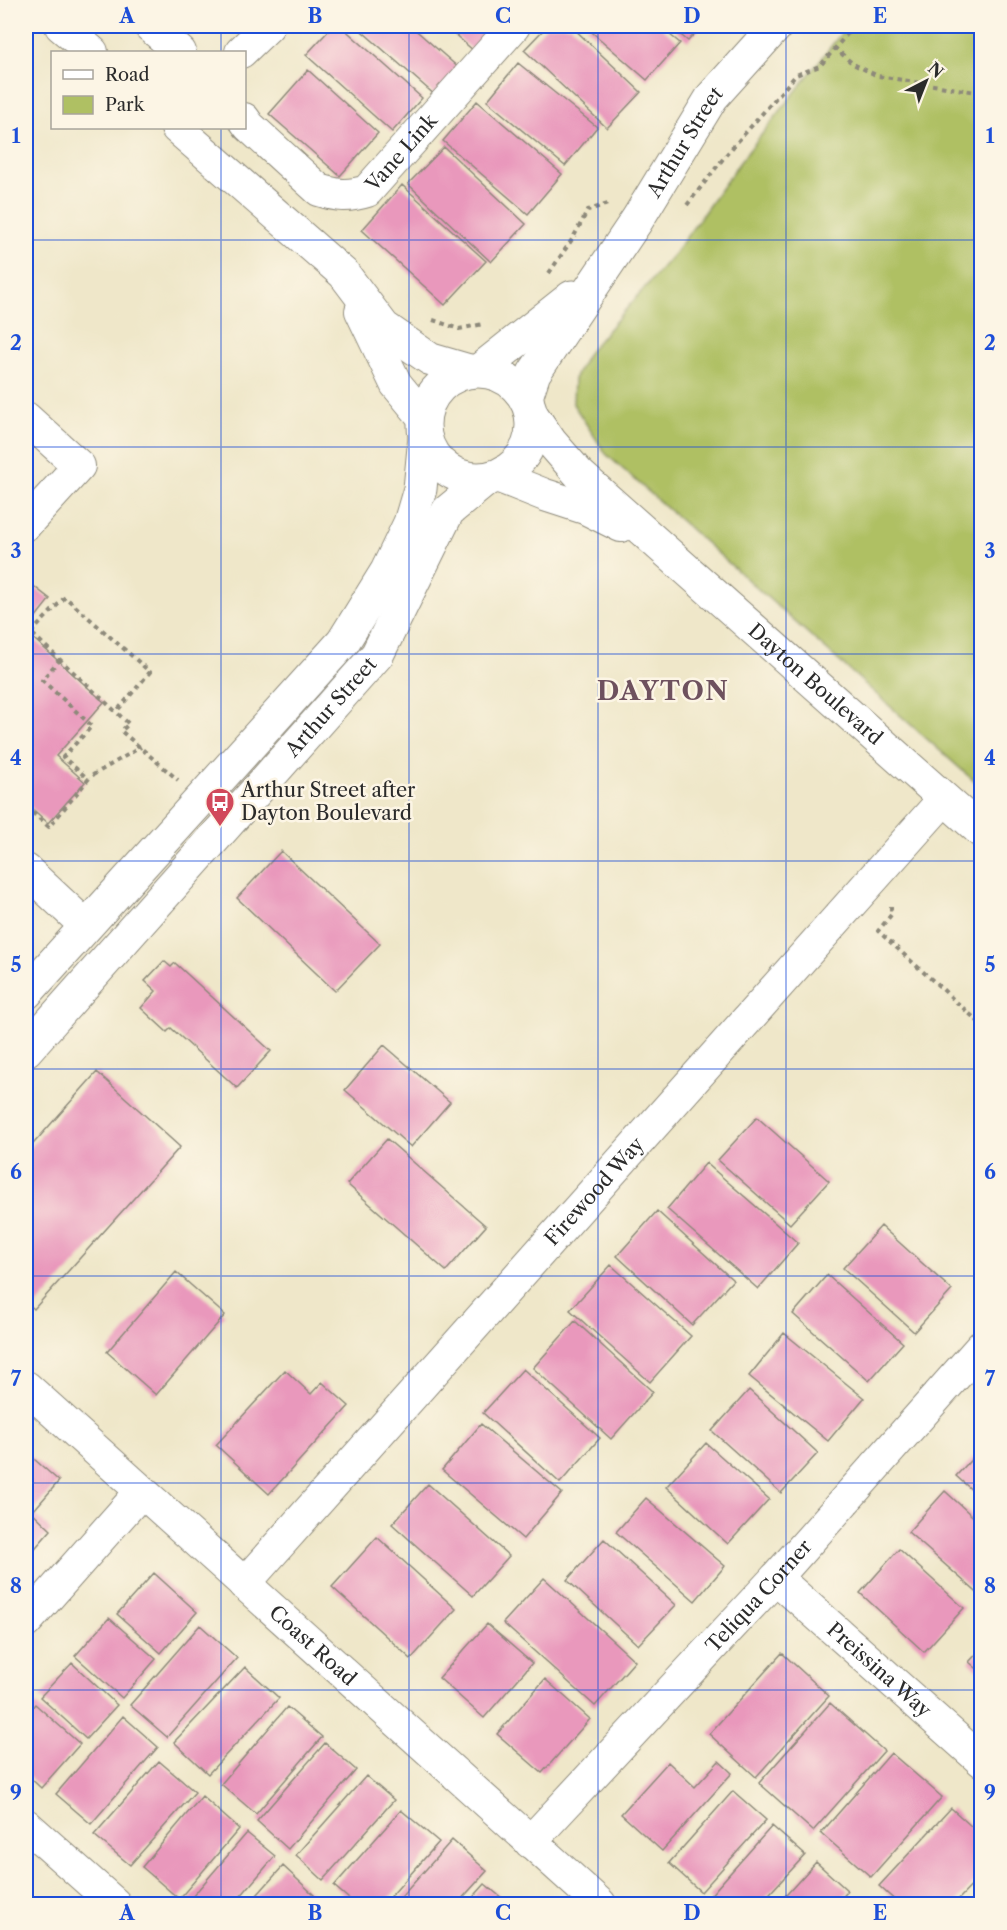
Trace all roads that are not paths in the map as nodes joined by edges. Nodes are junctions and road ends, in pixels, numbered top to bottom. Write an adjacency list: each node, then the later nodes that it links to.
1 (61, 26): 6 (street)
2 (150, 26): 7 (street)
3 (268, 26): 8 (street)
4 (514, 26): 9 (street, Vane Link)
5 (776, 26): 11 (street, Arthur Street)
6 (91, 51)
7 (179, 51)
8 (242, 51)
9 (246, 122)
10 (178, 129): 12 (street)
11 (604, 268): 13 (street, Arthur Street); 14 (street, Arthur Street)
12 (344, 274): 13 (street); 16 (street)
13 (476, 371): 14 (street); 16 (street)
14 (529, 407): 17 (street); 19 (street, Dayton Boulevard)
15 (26, 418): 18 (street)
16 (424, 427): 17 (street); 23 (street, Arthur Street)
17 (492, 477): 19 (street, Dayton Boulevard); 25 (street, Arthur Street)
18 (26, 524)
19 (650, 536): 20 (street, Dayton Boulevard)
20 (944, 799): 21 (street, Dayton Boulevard); 30 (street, Firewood Way)
21 (981, 832)
22 (26, 870): 23 (street)
23 (86, 926): 24 (street, Arthur Street)
24 (26, 993)
25 (26, 1050)
26 (981, 1346): 29 (street, Teliqua Corner)
27 (26, 1387): 28 (street, Coast Road)
28 (141, 1492): 30 (street, Coast Road); 31 (street)
29 (776, 1578): 32 (street, Preissina Way); 34 (street, Teliqua Corner)
30 (244, 1584): 34 (street, Coast Road)
31 (26, 1622)
32 (981, 1761)
33 (26, 1825): 35 (street)
34 (530, 1842): 36 (street, Coast Road)
35 (115, 1905)
36 (600, 1905)

